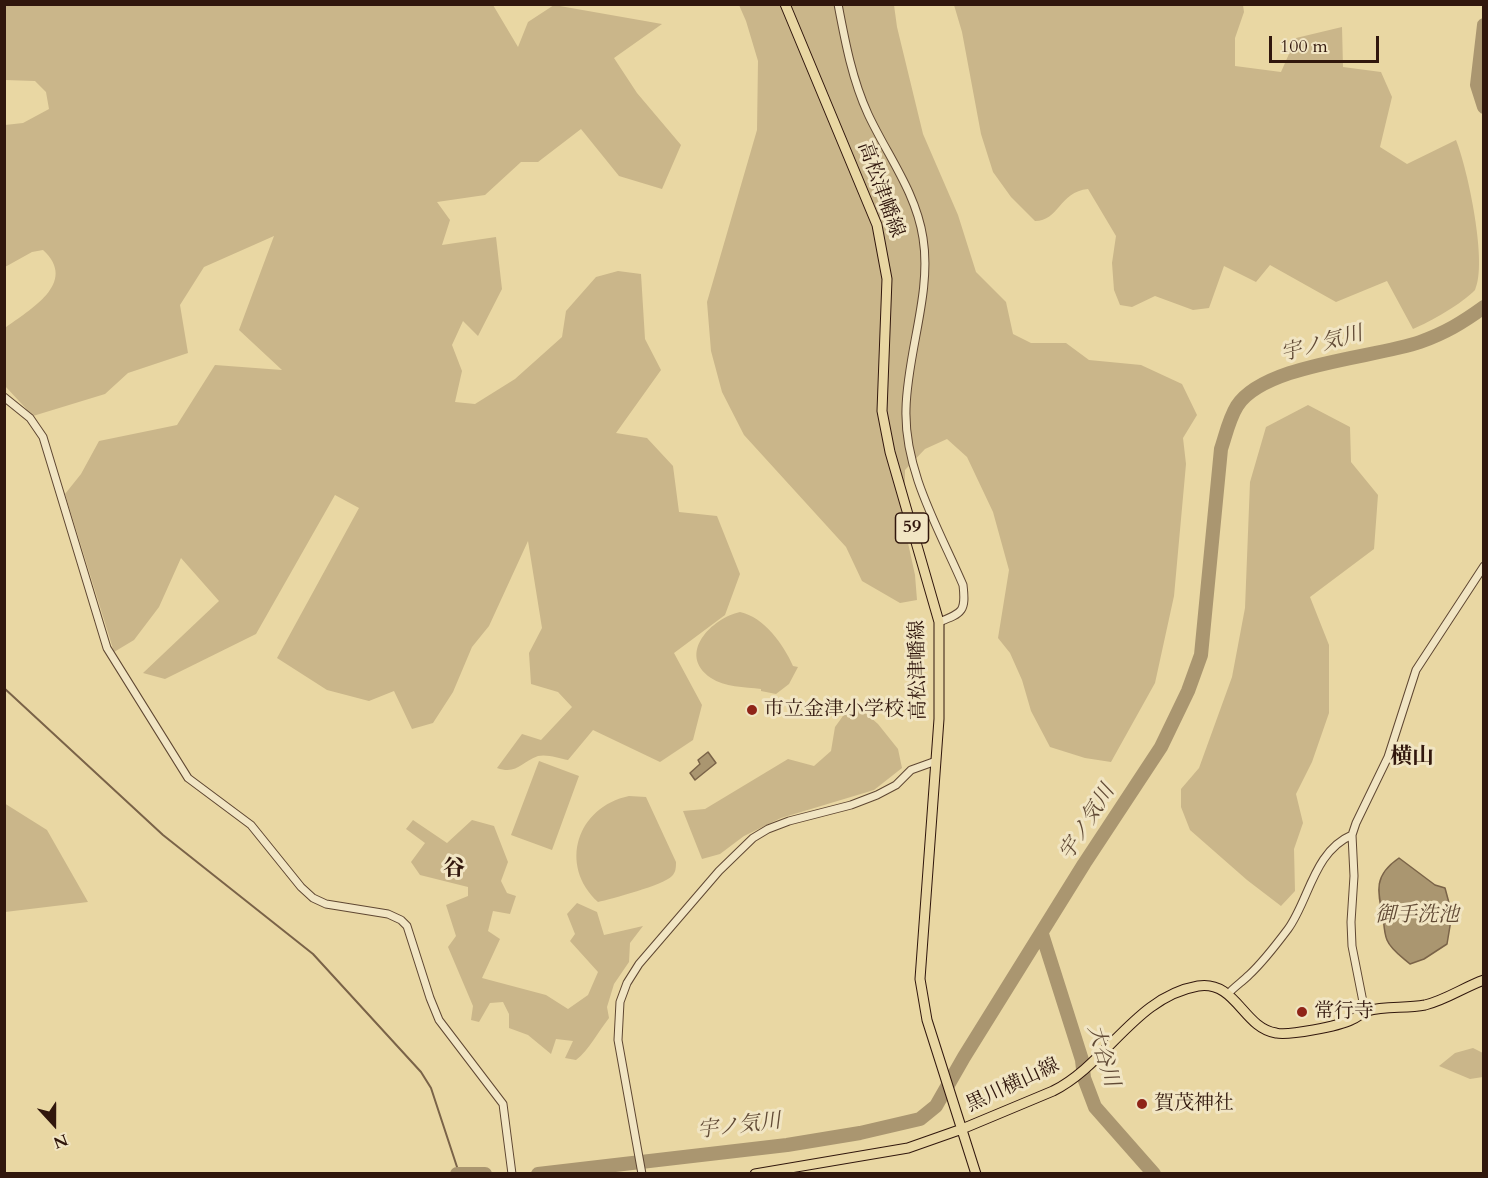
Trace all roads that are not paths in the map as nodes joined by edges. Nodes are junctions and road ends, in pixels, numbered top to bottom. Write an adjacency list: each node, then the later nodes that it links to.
1 (785, 4): 5 (main road, 高松津幡線 / 59)
2 (838, 4): 5 (street)
3 (4, 397): 12 (street)
4 (1484, 566): 7 (street)
5 (939, 622): 6 (main road, 高松津幡線 / 59)
6 (936, 761): 11 (main road, 高松津幡線 / 59); 13 (street)
7 (1352, 836): 9 (street); 10 (street)
8 (1484, 980): 10 (main road)
9 (1228, 994): 10 (main road); 11 (main road, 黒川横山線)
10 (1365, 1012)
11 (962, 1129): 14 (main road, 黒川横山線); 15 (main road, 高松津幡線 / 59)
12 (511, 1171)
13 (641, 1171)
14 (755, 1173)
15 (976, 1173)

